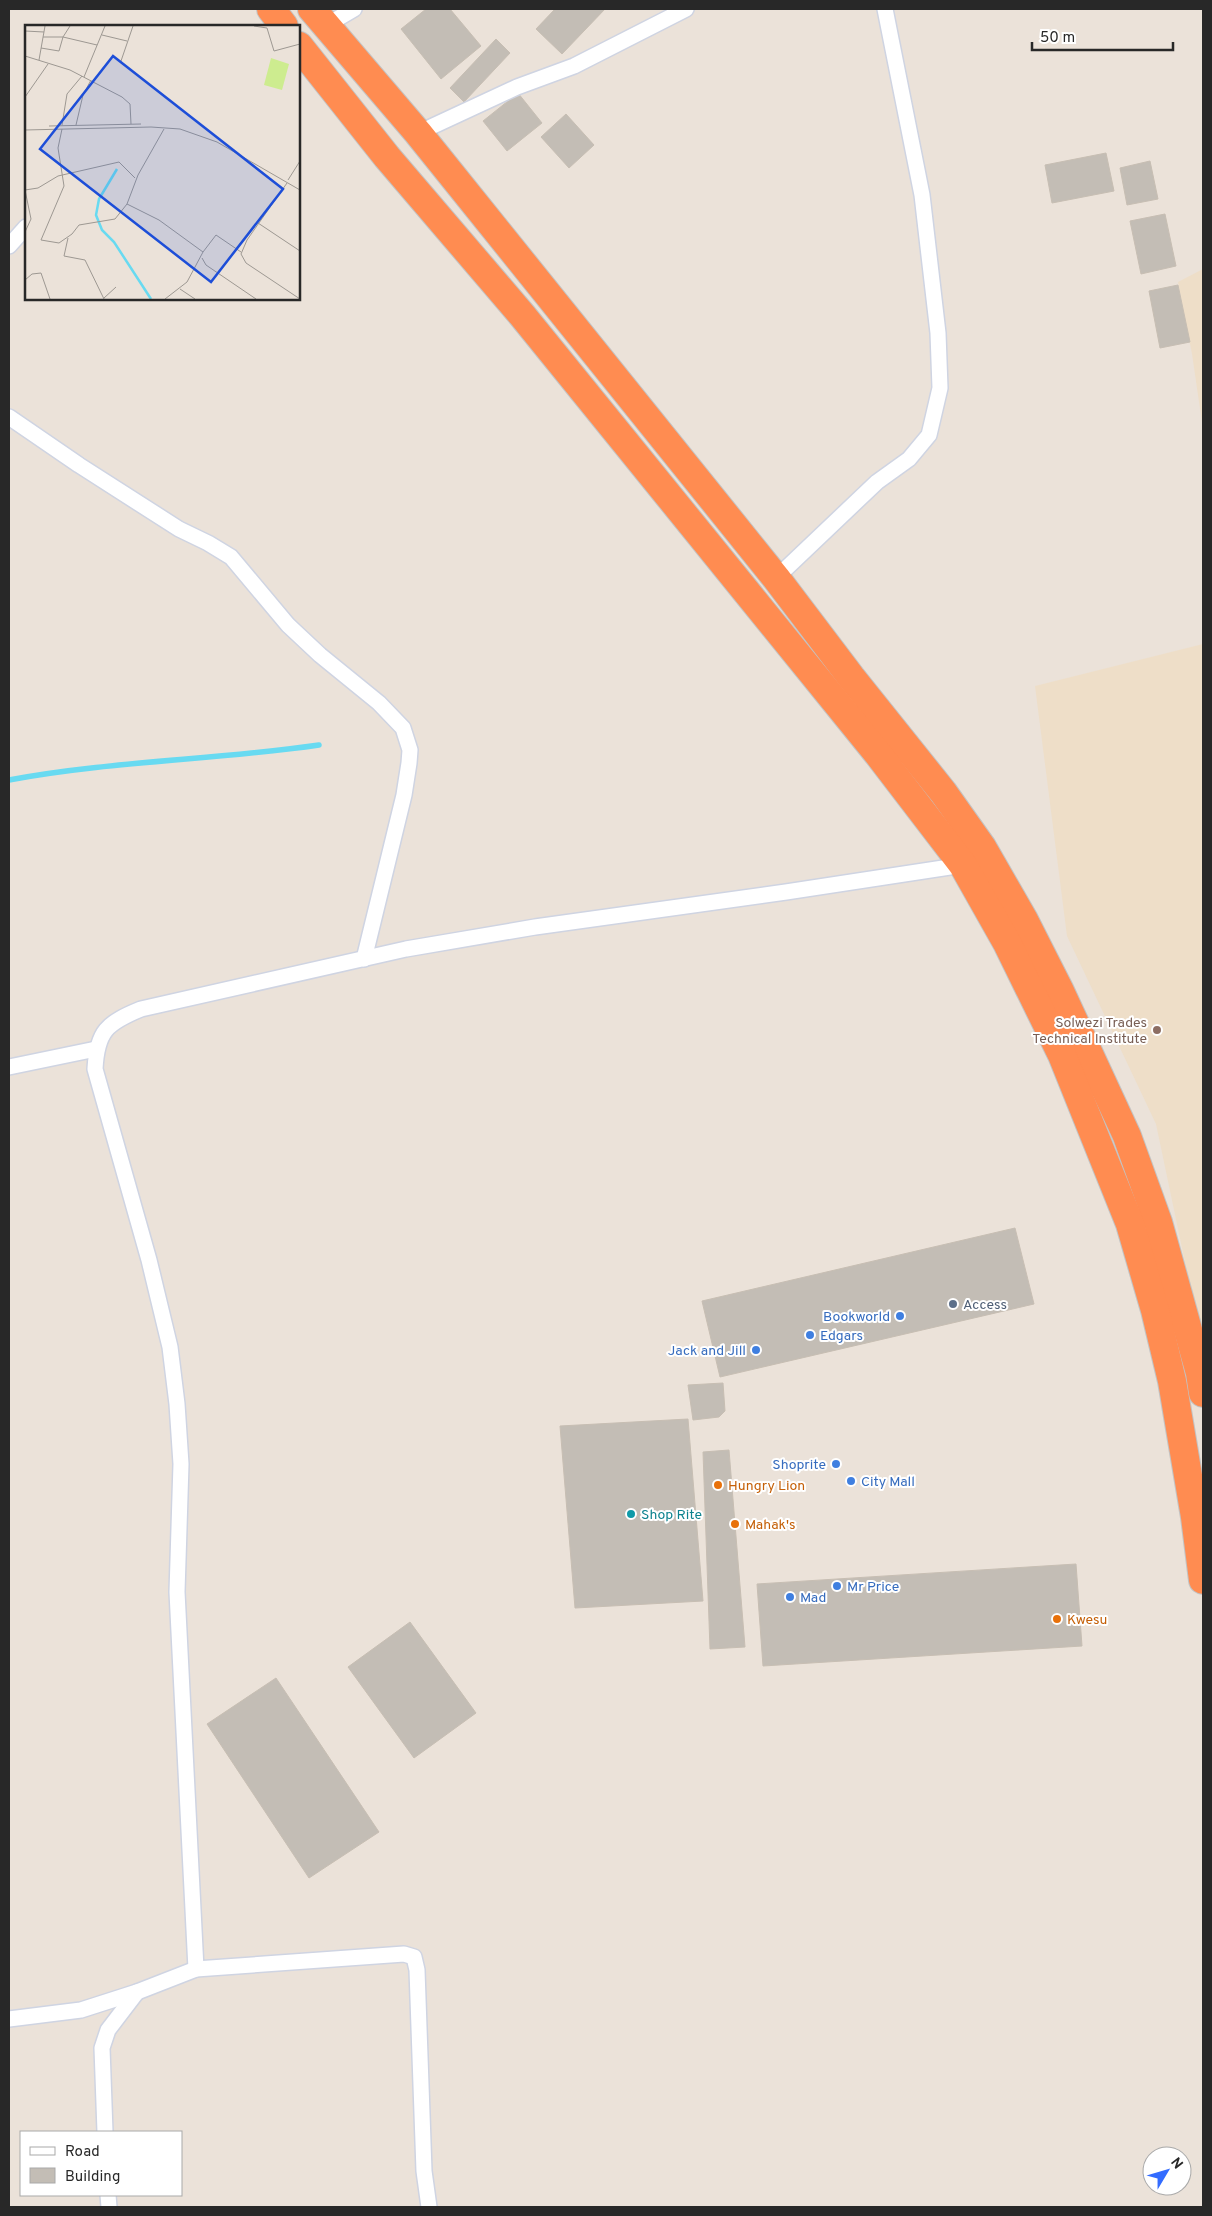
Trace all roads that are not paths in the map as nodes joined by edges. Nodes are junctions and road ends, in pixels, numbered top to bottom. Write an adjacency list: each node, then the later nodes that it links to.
1 (271, 9): 6 (highway)
2 (354, 9): 5 (street)
3 (686, 9): 8 (street)
4 (885, 9): 12 (street)
5 (319, 17): 8 (highway)
6 (283, 25)
7 (300, 48): 13 (highway)
8 (418, 133): 12 (highway)
9 (25, 228): 10 (street)
10 (9, 246)
11 (9, 417): 14 (street)
12 (776, 578): 17 (highway)
13 (962, 865): 14 (street); 18 (highway)
14 (364, 959): 15 (street)
15 (96, 1049): 16 (street); 19 (street)
16 (9, 1067)
17 (1203, 1394)
18 (1203, 1580)
19 (196, 1969): 20 (street); 23 (street)
20 (137, 1992): 21 (street); 22 (street)
21 (9, 2019)
22 (105, 2131)
23 (429, 2207)

